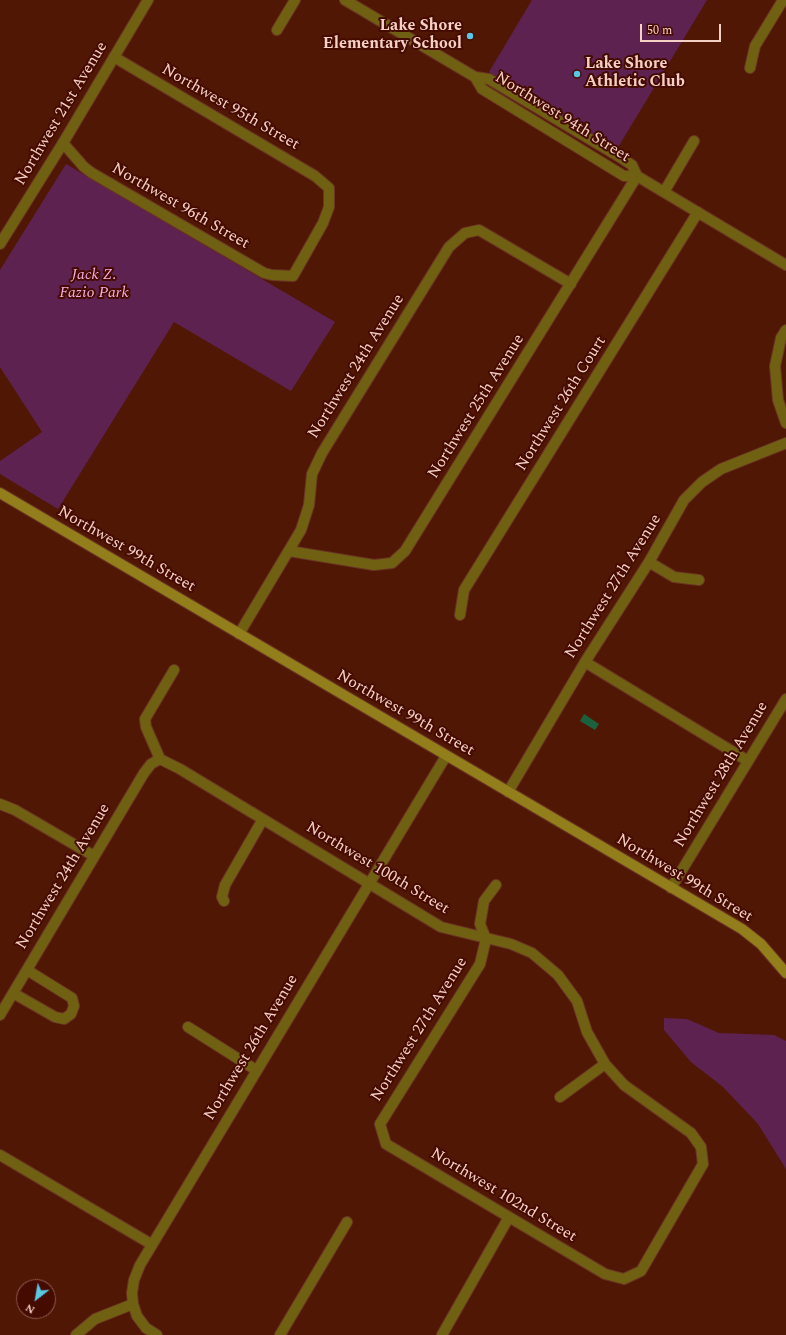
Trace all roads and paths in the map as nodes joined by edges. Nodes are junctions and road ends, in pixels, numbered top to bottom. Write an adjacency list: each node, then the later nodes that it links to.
1 (148, 0): 6 (street, Northwest 21st Avenue)
2 (295, 0): 5 (street)
3 (345, 0): 10 (street, Northwest 94th Street)
4 (783, 0): 7 (street)
5 (277, 30)
6 (114, 57): 9 (street, Northwest 21st Avenue); 15 (street, Northwest 95th Street)
7 (750, 68)
8 (694, 141): 11 (street)
9 (63, 143): 13 (street, Northwest 21st Avenue); 15 (street, Northwest 96th Street)
10 (637, 176): 11 (street, Northwest 94th Street); 16 (street, Northwest 25th Avenue)
11 (664, 192): 12 (street, Northwest 94th Street)
12 (698, 212): 14 (street, Northwest 94th Street); 24 (street, Northwest 26th Court)
13 (0, 244)
14 (786, 265)
15 (293, 276)
16 (571, 284): 21 (street, Northwest 25th Avenue); 21 (street, Northwest 24th Avenue)
17 (786, 330): 18 (street)
18 (786, 423)
19 (786, 443): 22 (street, Northwest 27th Avenue)
20 (0, 493): 25 (main road, Northwest 99th Street)
21 (289, 552): 25 (street, Northwest 24th Avenue)
22 (649, 562): 23 (street); 26 (street, Northwest 27th Avenue)
23 (699, 580)
24 (460, 615)
25 (239, 634): 29 (main road, Northwest 99th Street)
26 (585, 662): 31 (street); 32 (street, Northwest 27th Avenue)
27 (174, 670): 30 (street)
28 (786, 699): 31 (street, Northwest 28th Avenue)
29 (446, 756): 32 (main road, Northwest 99th Street); 36 (street, Northwest 26th Avenue)
30 (160, 759): 34 (street, Northwest 100th Street); 35 (street, Northwest 24th Avenue)
31 (748, 761): 38 (street, Northwest 28th Avenue)
32 (508, 792): 38 (main road, Northwest 99th Street)
33 (0, 804): 35 (street)
34 (263, 819): 36 (street, Northwest 100th Street); 39 (street)
35 (94, 856): 41 (street, Northwest 24th Avenue)
36 (370, 882): 40 (street, Northwest 100th Street); 47 (street, Northwest 26th Avenue)
37 (496, 885): 40 (street, Northwest 27th Avenue)
38 (671, 888): 42 (main road, Northwest 99th Street)
39 (224, 901)
40 (486, 939): 46 (street, Northwest 100th Street); 49 (street, Northwest 27th Avenue)
41 (27, 970): 43 (street, Northwest 24th Avenue); 43 (street)
42 (786, 972)
43 (13, 993): 44 (street, Northwest 24th Avenue)
44 (0, 1015)
45 (188, 1027): 47 (street)
46 (605, 1064): 48 (street); 54 (street, Northwest 100th Street)
47 (256, 1070): 53 (street, Northwest 26th Avenue)
48 (560, 1097)
49 (380, 1124): 51 (street, Northwest 102nd Street)
50 (0, 1155): 53 (street)
51 (509, 1217): 54 (street, Northwest 102nd Street); 59 (street)
52 (347, 1222): 58 (street)
53 (151, 1244): 55 (street, Northwest 26th Avenue)
54 (624, 1279)
55 (133, 1304): 56 (street); 57 (street)
56 (76, 1335)
57 (156, 1335)
58 (280, 1335)
59 (442, 1335)

